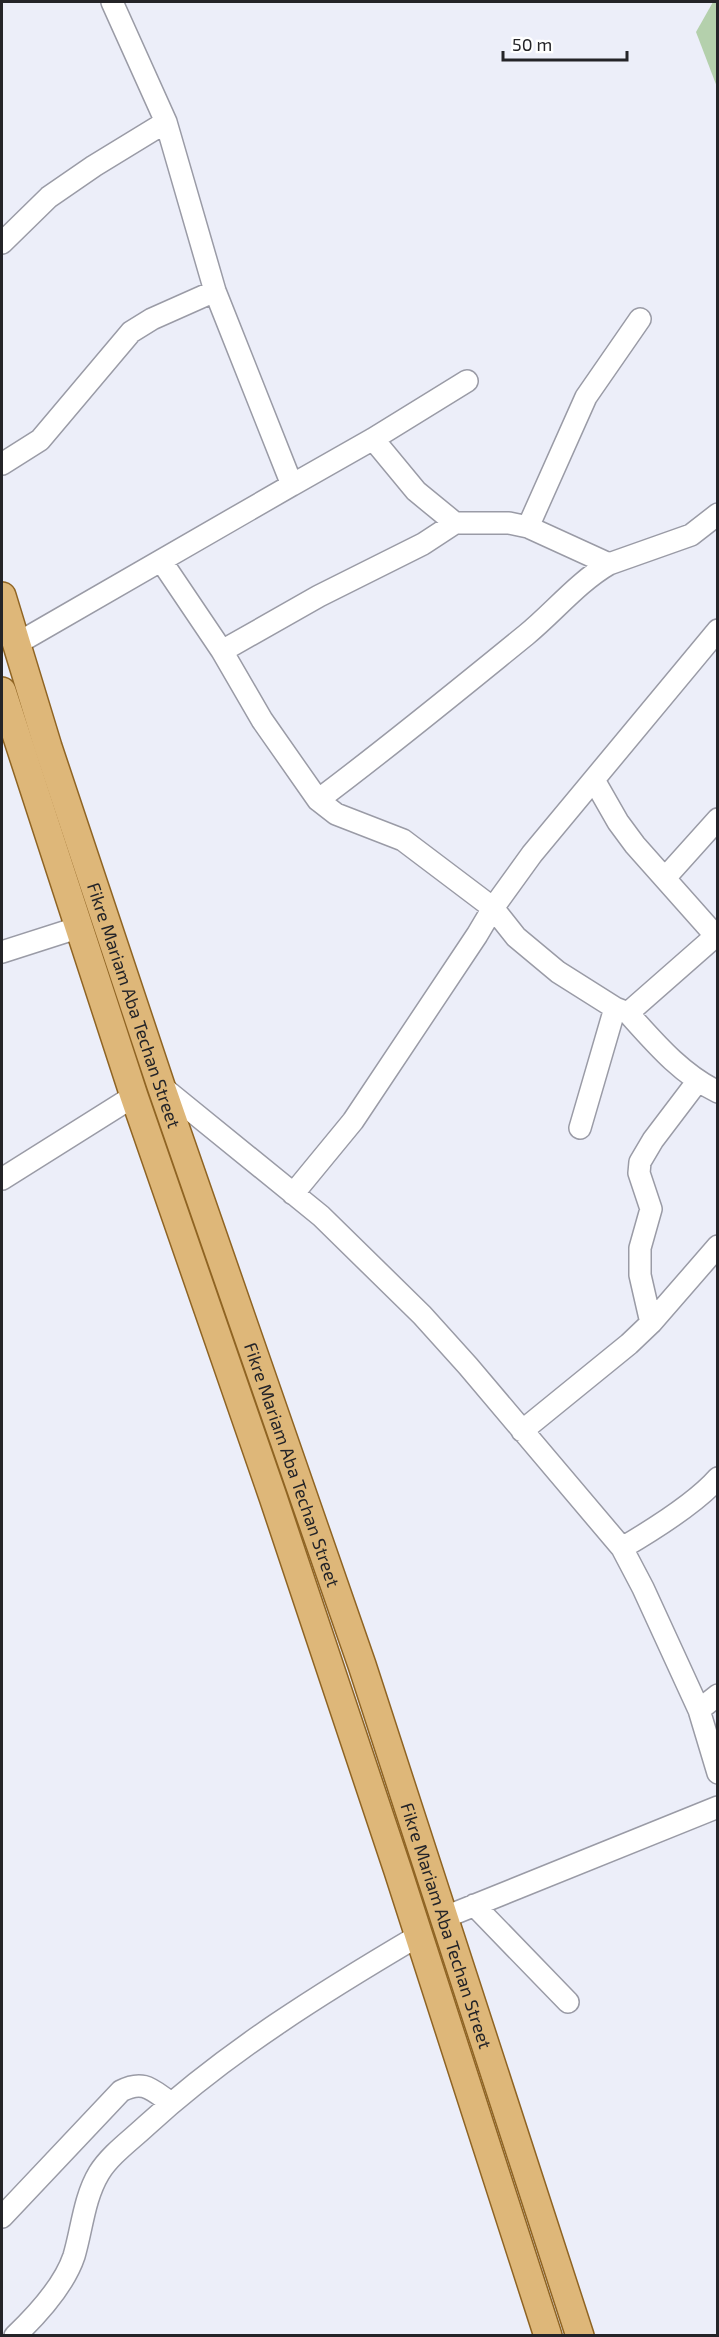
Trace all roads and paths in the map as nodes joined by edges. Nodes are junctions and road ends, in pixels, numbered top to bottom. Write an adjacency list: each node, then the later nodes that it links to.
1 (112, 2): 2 (street)
2 (166, 122): 3 (street); 4 (street)
3 (2, 243)
4 (215, 291): 8 (street); 9 (street)
5 (640, 319): 12 (street)
6 (467, 381): 7 (street)
7 (373, 439): 9 (street); 11 (street)
8 (2, 464)
9 (292, 485): 13 (street)
10 (717, 514): 14 (street)
11 (455, 523): 12 (street); 18 (street)
12 (528, 527): 14 (street)
13 (162, 562): 17 (street); 18 (street)
14 (609, 564): 21 (street)
15 (2, 596): 17 (main road, Fikre Mariam Aba Techan Street)
16 (717, 630): 20 (street)
17 (18, 643): 30 (main road, Fikre Mariam Aba Techan Street)
18 (222, 651): 21 (street)
19 (2, 691): 25 (main road, Fikre Mariam Aba Techan Street)
20 (594, 780): 23 (street); 24 (street)
21 (318, 800): 24 (street)
22 (717, 819): 23 (street)
23 (665, 878): 26 (street)
24 (492, 908): 28 (street); 35 (street)
25 (80, 927): 27 (street); 32 (main road, Fikre Mariam Aba Techan Street)
26 (716, 934): 28 (street)
27 (2, 950)
28 (622, 1010): 29 (street); 33 (street)
29 (697, 1082): 31 (street); 37 (street)
30 (160, 1086): 35 (street); 46 (main road, Fikre Mariam Aba Techan Street)
31 (717, 1092)
32 (134, 1096): 34 (street); 47 (main road, Fikre Mariam Aba Techan Street)
33 (580, 1128)
34 (2, 1179)
35 (293, 1194): 38 (street)
36 (717, 1246): 37 (street)
37 (651, 1323): 38 (street)
38 (522, 1431): 40 (street)
39 (717, 1478): 40 (street)
40 (622, 1548): 42 (street)
41 (717, 1695): 42 (street)
42 (699, 1710): 43 (street)
43 (717, 1773)
44 (717, 1807): 45 (street)
45 (474, 1905): 46 (street); 48 (street)
46 (443, 1918): 53 (main road, Fikre Mariam Aba Techan Street)
47 (418, 1936): 49 (street); 52 (main road, Fikre Mariam Aba Techan Street)
48 (568, 2002)
49 (171, 2103): 50 (street); 51 (street)
50 (2, 2217)
51 (15, 2336)
52 (548, 2336)
53 (580, 2336)

